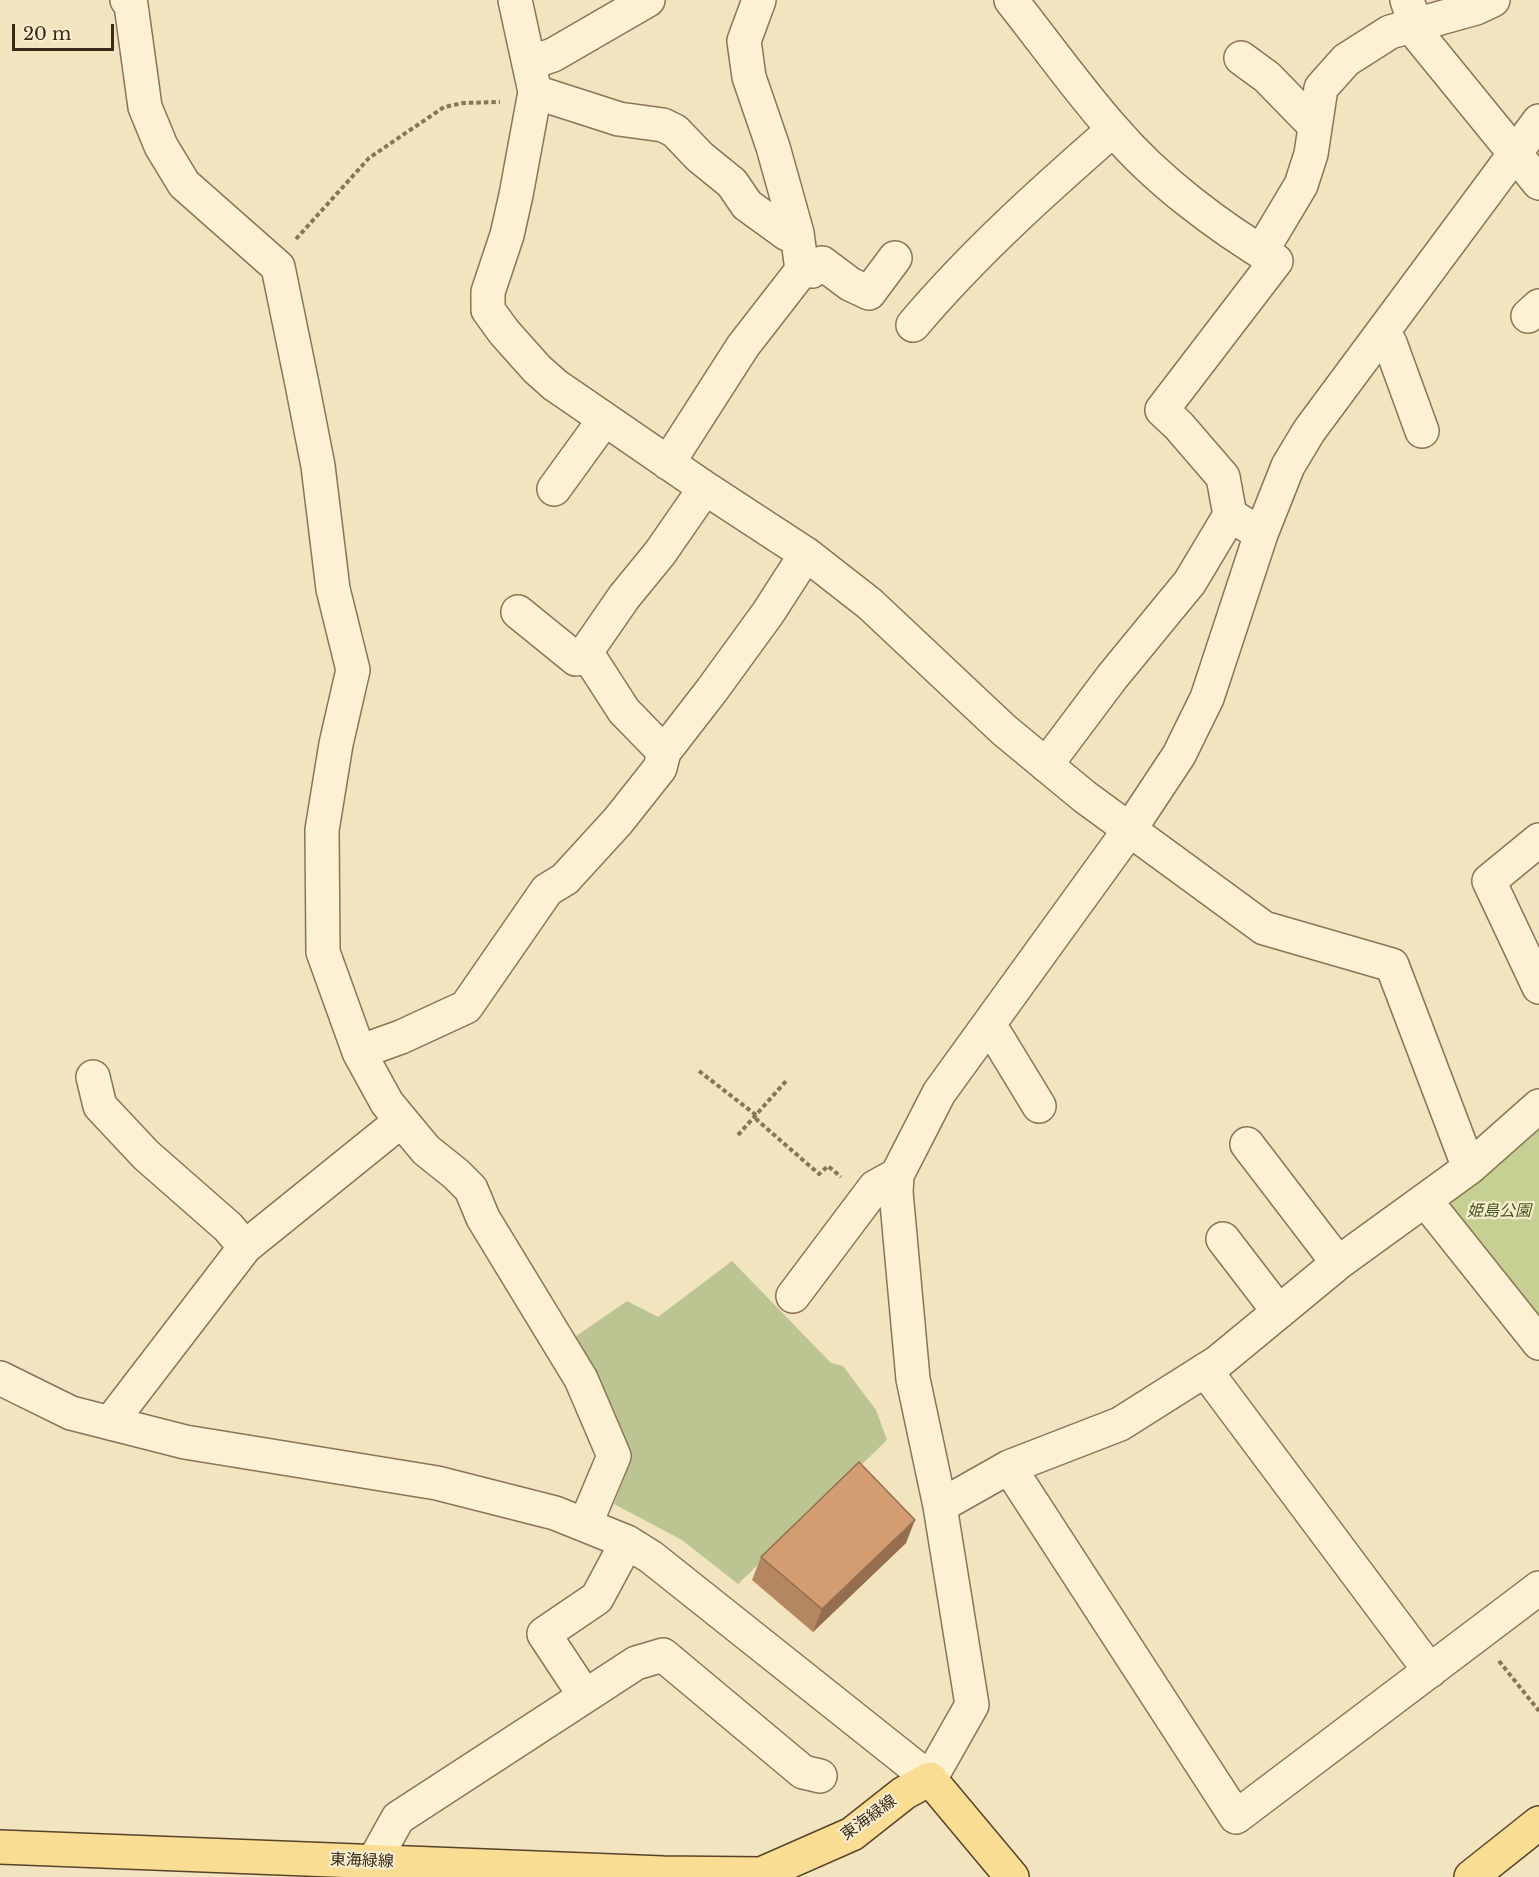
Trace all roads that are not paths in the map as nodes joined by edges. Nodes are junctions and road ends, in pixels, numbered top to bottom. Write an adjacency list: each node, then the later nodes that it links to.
1 (127, 0): 37 (street)
2 (515, 0): 9 (street)
3 (648, 0): 9 (street)
4 (759, 0): 15 (street)
5 (1011, 0): 12 (street)
6 (1492, 0): 7 (street)
7 (1411, 13): 10 (street); 13 (street)
8 (1241, 58): 10 (street)
9 (532, 86): 15 (street); 21 (street)
10 (1316, 121): 16 (street)
11 (1539, 121): 13 (street)
12 (1113, 130): 16 (street); 19 (street)
13 (1514, 154): 14 (street); 20 (street)
14 (1539, 183)
15 (796, 233): 18 (street)
16 (1269, 257): 26 (street)
17 (895, 258): 18 (street)
18 (802, 270): 23 (street)
19 (913, 325)
20 (1381, 334): 22 (street); 27 (street)
21 (604, 420): 23 (street); 25 (street)
22 (1422, 431)
23 (668, 463): 24 (street)
24 (705, 488): 28 (street); 30 (street)
25 (554, 489)
26 (1230, 515): 27 (street); 32 (street)
27 (1261, 534): 33 (street)
28 (806, 554): 31 (street); 32 (street)
29 (518, 612): 30 (street)
30 (586, 652): 31 (street)
31 (664, 752): 37 (street)
32 (1046, 765): 33 (street)
33 (1130, 829): 36 (street); 43 (street)
34 (1539, 840): 35 (street)
35 (1539, 987)
36 (987, 1028): 39 (street); 44 (street)
37 (359, 1052): 41 (street)
38 (93, 1077): 47 (street)
39 (1039, 1106)
40 (1539, 1106): 43 (street)
41 (401, 1121): 47 (street); 57 (street)
42 (1247, 1144): 48 (street)
43 (1470, 1168): 45 (street)
44 (897, 1174): 49 (street); 56 (street)
45 (1425, 1200): 48 (street); 51 (street)
46 (1223, 1239): 50 (street)
47 (245, 1247): 54 (street)
48 (1338, 1263): 50 (street)
49 (793, 1296)
50 (1279, 1312): 52 (street)
51 (1539, 1343)
52 (1205, 1370): 55 (street); 60 (street)
53 (0, 1378): 54 (street)
54 (110, 1423): 57 (street)
55 (1009, 1467): 56 (street); 60 (street)
56 (940, 1506): 63 (street)
57 (585, 1525): 58 (street)
58 (627, 1542): 61 (street); 63 (street)
59 (1539, 1588): 60 (street)
60 (1430, 1671)
61 (585, 1696): 62 (street); 66 (street)
62 (820, 1776)
63 (930, 1779): 66 (main road, 東海緑線); 68 (main road)
64 (1539, 1823): 69 (main road)
65 (0, 1847): 67 (main road, 東海緑線)
66 (374, 1862): 67 (main road, 東海緑線)
67 (255, 1867)
68 (1012, 1877)
69 (1471, 1877)

